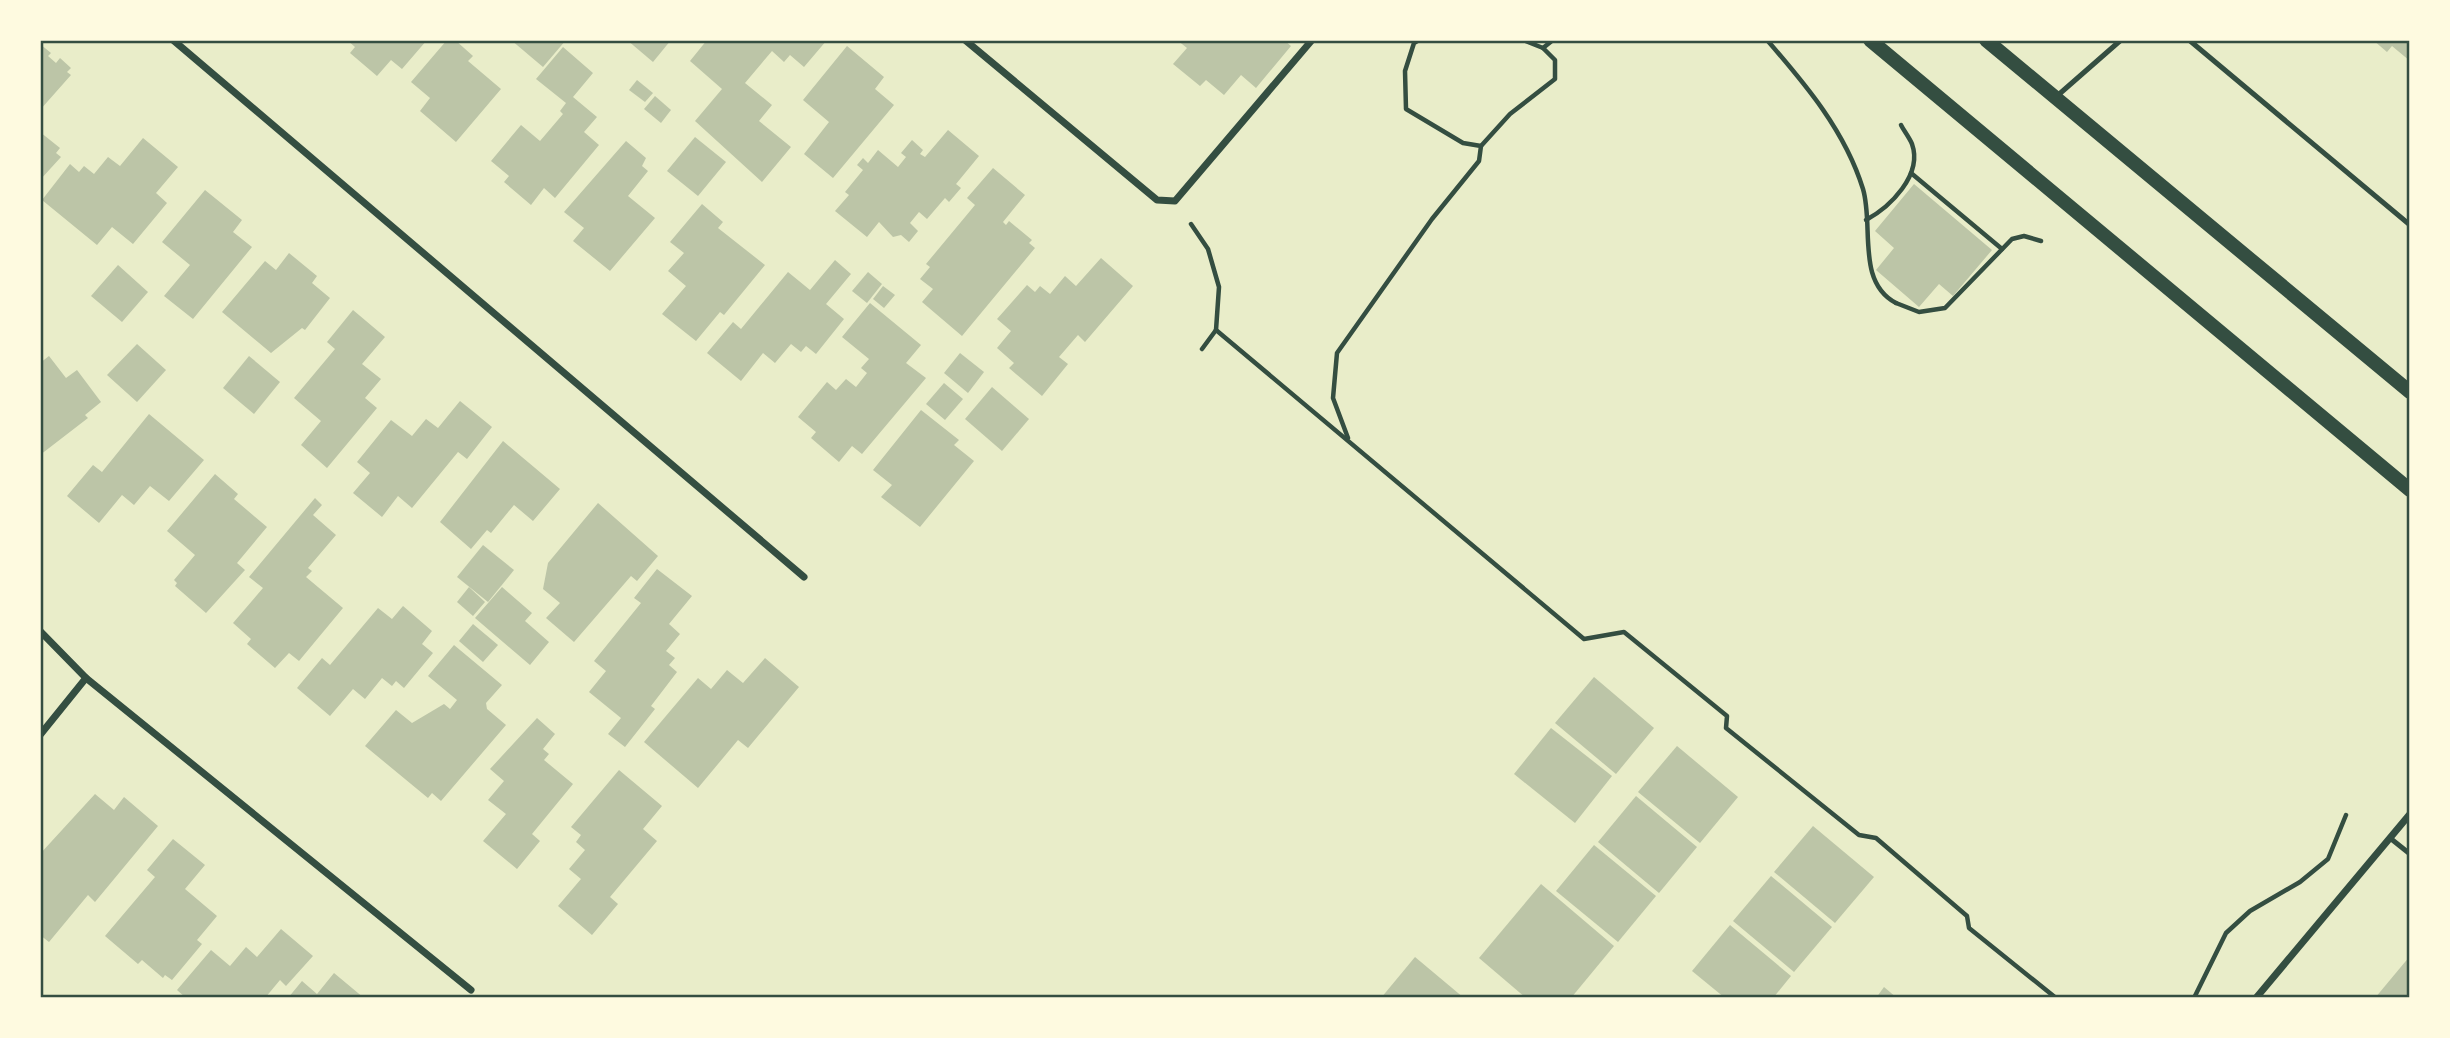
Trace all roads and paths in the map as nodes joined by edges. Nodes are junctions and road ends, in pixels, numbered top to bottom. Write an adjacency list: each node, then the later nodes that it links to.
1 (173, 40): 27 (street)
2 (965, 40): 3 (street)
3 (1312, 40)
4 (1419, 40): 15 (path)
5 (1523, 40): 12 (path)
6 (1553, 40): 12 (path)
7 (1767, 40): 17 (path)
8 (1870, 40): 26 (main road)
9 (1986, 40): 13 (main road)
10 (2121, 40): 13 (lane)
11 (2189, 40): 19 (lane)
12 (1543, 48): 15 (path)
13 (2055, 98): 24 (main road)
14 (1900, 125): 16 (path)
15 (1481, 146): 25 (path)
16 (1911, 173): 17 (path); 21 (path)
17 (1866, 220): 21 (path)
18 (1191, 224): 22 (path)
19 (2410, 225)
20 (2041, 241): 21 (path)
21 (2001, 249)
22 (1216, 330): 23 (path); 25 (path)
23 (1202, 349)
24 (2410, 392)
25 (1348, 439): 36 (path)
26 (2410, 490)
27 (804, 577)
28 (40, 631): 29 (street)
29 (86, 678): 30 (street); 35 (street)
30 (40, 735)
31 (2410, 814): 33 (street)
32 (2346, 816): 37 (path)
33 (2390, 838): 34 (lane); 38 (street)
34 (2410, 854)
35 (471, 989)
36 (2056, 998)
37 (2194, 998)
38 (2256, 998)

